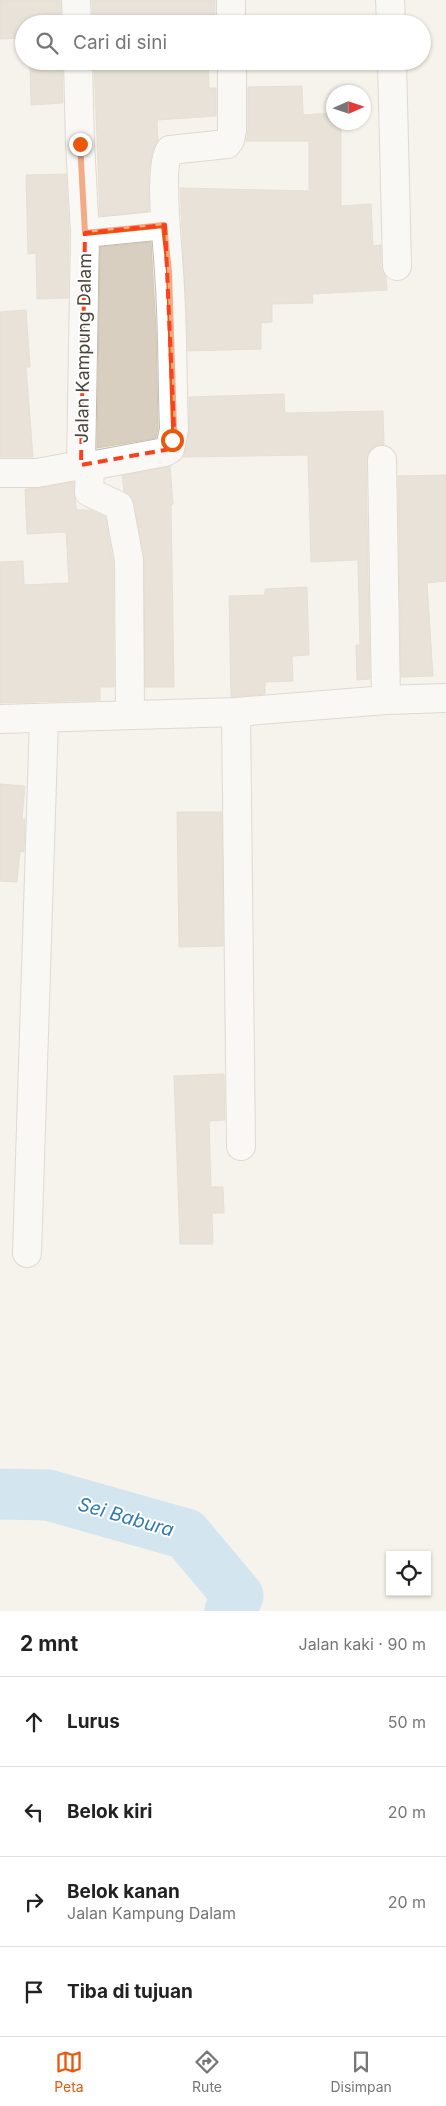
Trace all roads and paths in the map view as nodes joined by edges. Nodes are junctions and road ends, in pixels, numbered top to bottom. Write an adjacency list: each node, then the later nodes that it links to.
1 (76, 0): 4 (street)
2 (231, 0): 5 (street)
3 (390, 0): 6 (street)
4 (77, 15)
5 (232, 15)
6 (391, 15)
7 (78, 70): 11 (street, Jalan Kampung Dalam)
8 (232, 70): 10 (street)
9 (392, 70): 12 (street)
10 (164, 225): 11 (street); 14 (street)
11 (85, 233): 14 (street, Jalan Kampung Dalam)
12 (397, 266)
13 (382, 460): 17 (street)
14 (85, 465): 15 (street, Jalan Kampung Dalam); 19 (street)
15 (0, 473)
16 (446, 698): 17 (street)
17 (386, 700): 18 (street)
18 (236, 712): 19 (street); 22 (street)
19 (130, 714): 21 (street)
20 (0, 719): 21 (street)
21 (44, 719): 23 (street)
22 (240, 1146)
23 (27, 1253)

